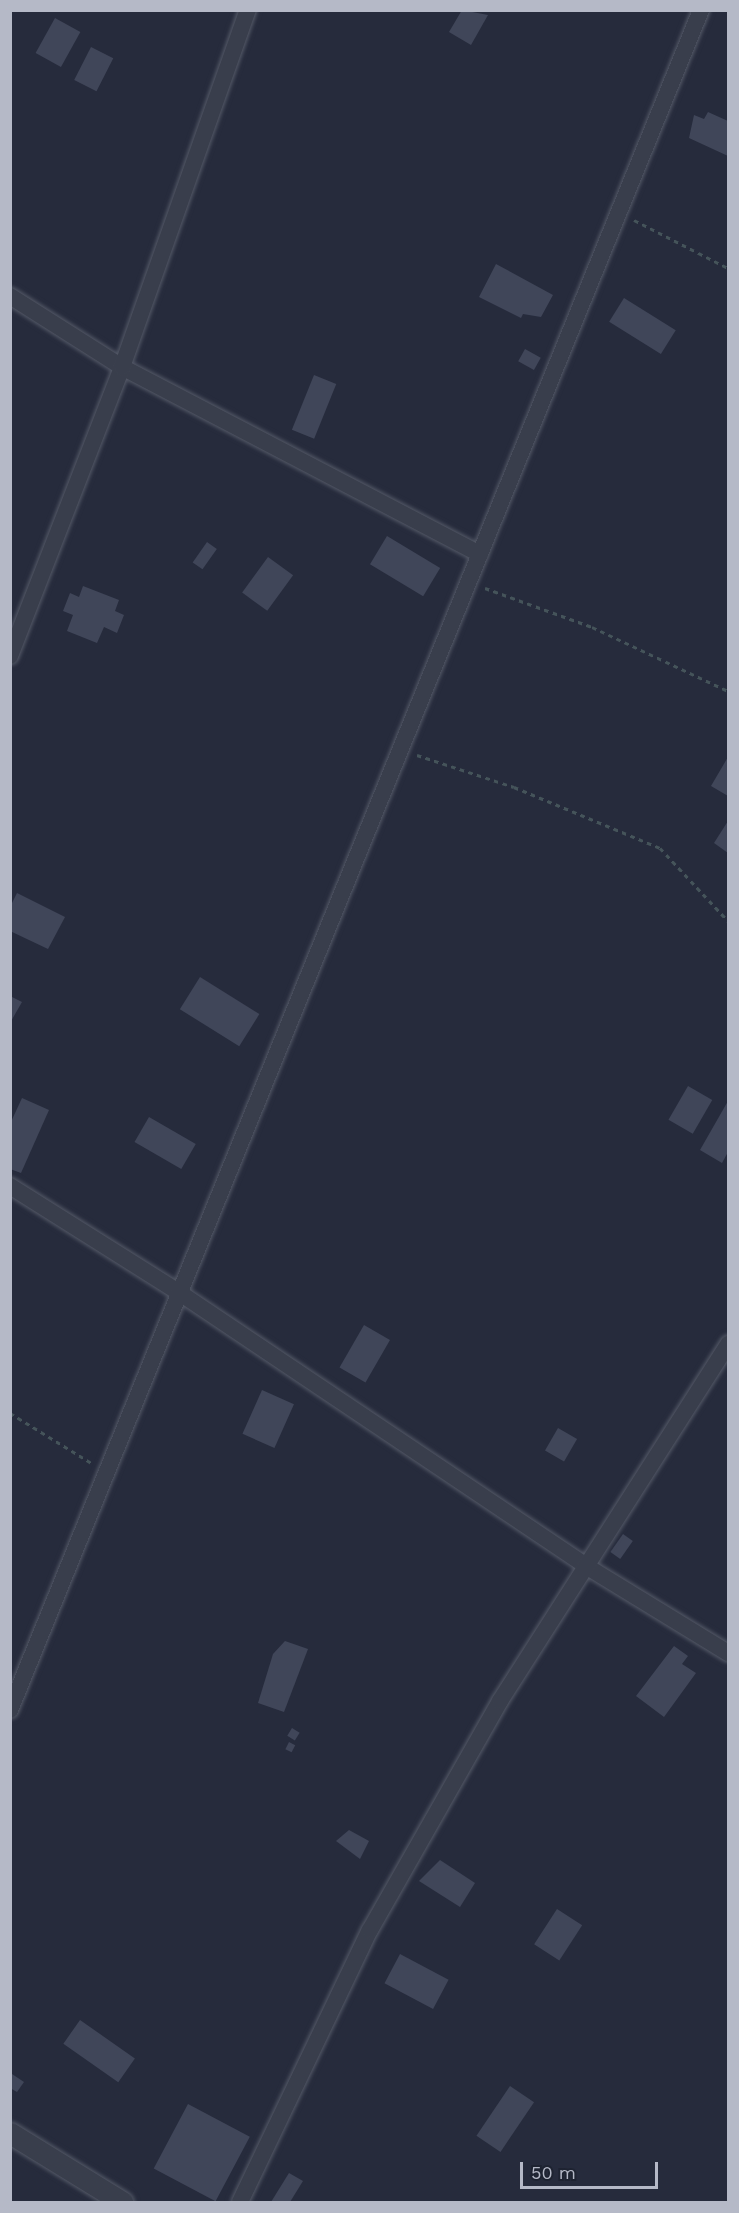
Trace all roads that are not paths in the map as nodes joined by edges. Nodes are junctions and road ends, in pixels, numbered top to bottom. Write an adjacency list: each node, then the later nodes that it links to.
1 (248, 10): 4 (street)
2 (701, 10): 5 (street)
3 (10, 296): 4 (street)
4 (122, 367): 5 (street); 6 (street)
5 (480, 554): 8 (street)
6 (10, 656)
7 (10, 1186): 8 (street)
8 (180, 1293): 10 (street); 12 (street)
9 (729, 1344): 10 (street)
10 (586, 1566): 11 (street); 15 (street)
11 (729, 1653)
12 (10, 1710)
13 (10, 2133): 14 (street)
14 (122, 2202)
15 (240, 2202)

